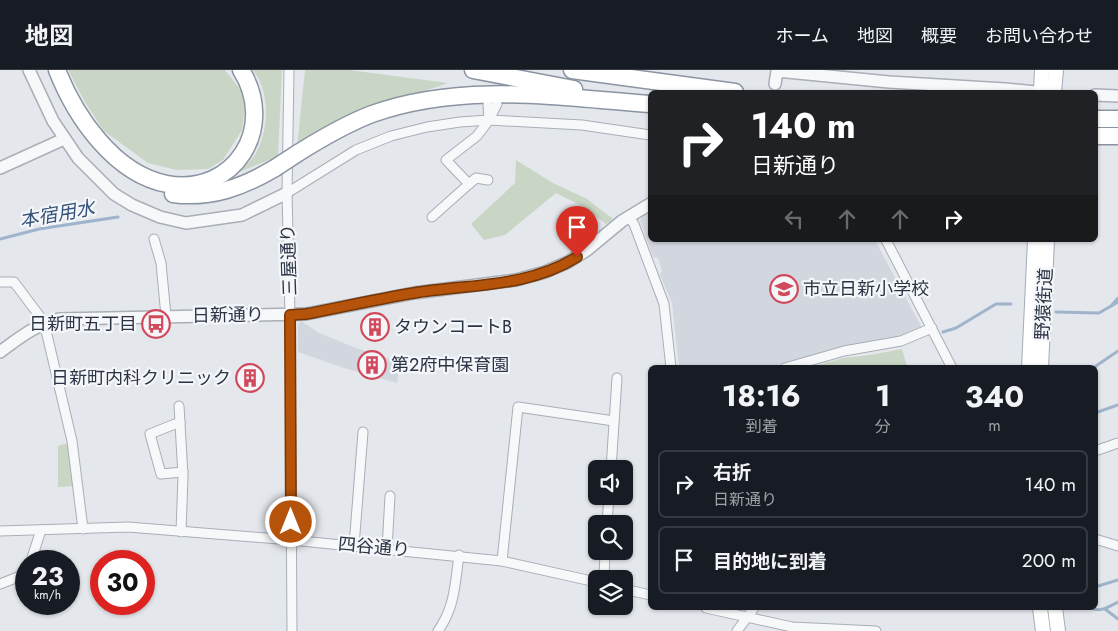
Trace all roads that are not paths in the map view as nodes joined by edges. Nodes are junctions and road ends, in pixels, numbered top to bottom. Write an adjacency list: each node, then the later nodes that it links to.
1 (29, 70): 29 (street)
2 (48, 70): 20 (highway, bridge)
3 (57, 70): 4 (highway)
4 (241, 70)
5 (288, 70): 33 (street, 三屋通り)
6 (473, 70): 21 (highway)
7 (572, 70): 13 (highway)
8 (617, 70): 14 (highway)
9 (776, 70): 12 (street); 15 (street)
10 (1042, 70): 16 (main road)
11 (1056, 70): 17 (main road)
12 (775, 84)
13 (721, 90)
14 (725, 90)
15 (1020, 90)
16 (1041, 90)
17 (1054, 90)
18 (1098, 96): 19 (street)
19 (1118, 96)
20 (648, 103)
21 (648, 103)
22 (492, 104): 25 (street)
23 (1098, 119): 24 (highway)
24 (1118, 119)
25 (489, 120): 26 (street); 32 (street); 33 (street)
26 (648, 135)
27 (1098, 136): 28 (highway)
28 (1118, 136)
29 (64, 139): 30 (street); 33 (street)
30 (0, 168)
31 (488, 180): 32 (street)
32 (470, 184): 36 (street)
33 (287, 193): 42 (street, 三屋通り)
34 (648, 205): 35 (street, 日新通り)
35 (629, 216): 42 (street, 日新通り); 47 (street)
36 (432, 217)
37 (154, 239): 43 (street)
38 (887, 242): 45 (street)
39 (1035, 242): 50 (main road, 野猿街道)
40 (1046, 242): 51 (main road, 野猿街道)
41 (0, 282): 44 (street)
42 (290, 315): 43 (street, 日新通り); 66 (street, 三屋通り)
43 (166, 316): 44 (street, 日新通り)
44 (44, 322): 46 (street, 日新通り); 63 (street)
45 (932, 328): 48 (street); 49 (street)
46 (0, 352)
47 (671, 365)
48 (796, 365)
49 (950, 365)
50 (1029, 365)
51 (1041, 365)
52 (617, 378): 54 (street)
53 (179, 406): 55 (street)
54 (614, 421): 59 (street); 73 (street)
55 (180, 422): 60 (street); 60 (street)
56 (363, 432): 68 (street)
57 (1118, 443): 58 (street)
58 (1098, 450)
59 (612, 460)
60 (183, 472): 65 (street)
61 (390, 496): 70 (street)
62 (41, 530): 63 (street, 四谷通り); 64 (street, 四谷通り); 71 (street)
63 (84, 530): 65 (street, 四谷通り)
64 (0, 531)
65 (181, 532): 66 (street, 四谷通り)
66 (291, 540): 68 (street, 四谷通り); 84 (street, 三屋通り)
67 (1098, 540): 69 (street)
68 (354, 546): 70 (street, 四谷通り)
69 (1118, 546)
70 (387, 549): 72 (street, 四谷通り)
71 (35, 550)
72 (459, 556): 73 (street, 四谷通り); 85 (street)
73 (502, 561): 75 (street, 四谷通り)
74 (15, 578): 76 (street)
75 (588, 580)
76 (0, 584)
77 (633, 591): 78 (street)
78 (648, 595)
79 (715, 610): 83 (street)
80 (752, 610): 83 (street)
81 (1040, 610): 88 (main road)
82 (1054, 610): 89 (main road)
83 (747, 617): 86 (street); 87 (street)
84 (292, 631)
85 (438, 631)
86 (737, 631)
87 (876, 631)
88 (1043, 631)
89 (1058, 631)

